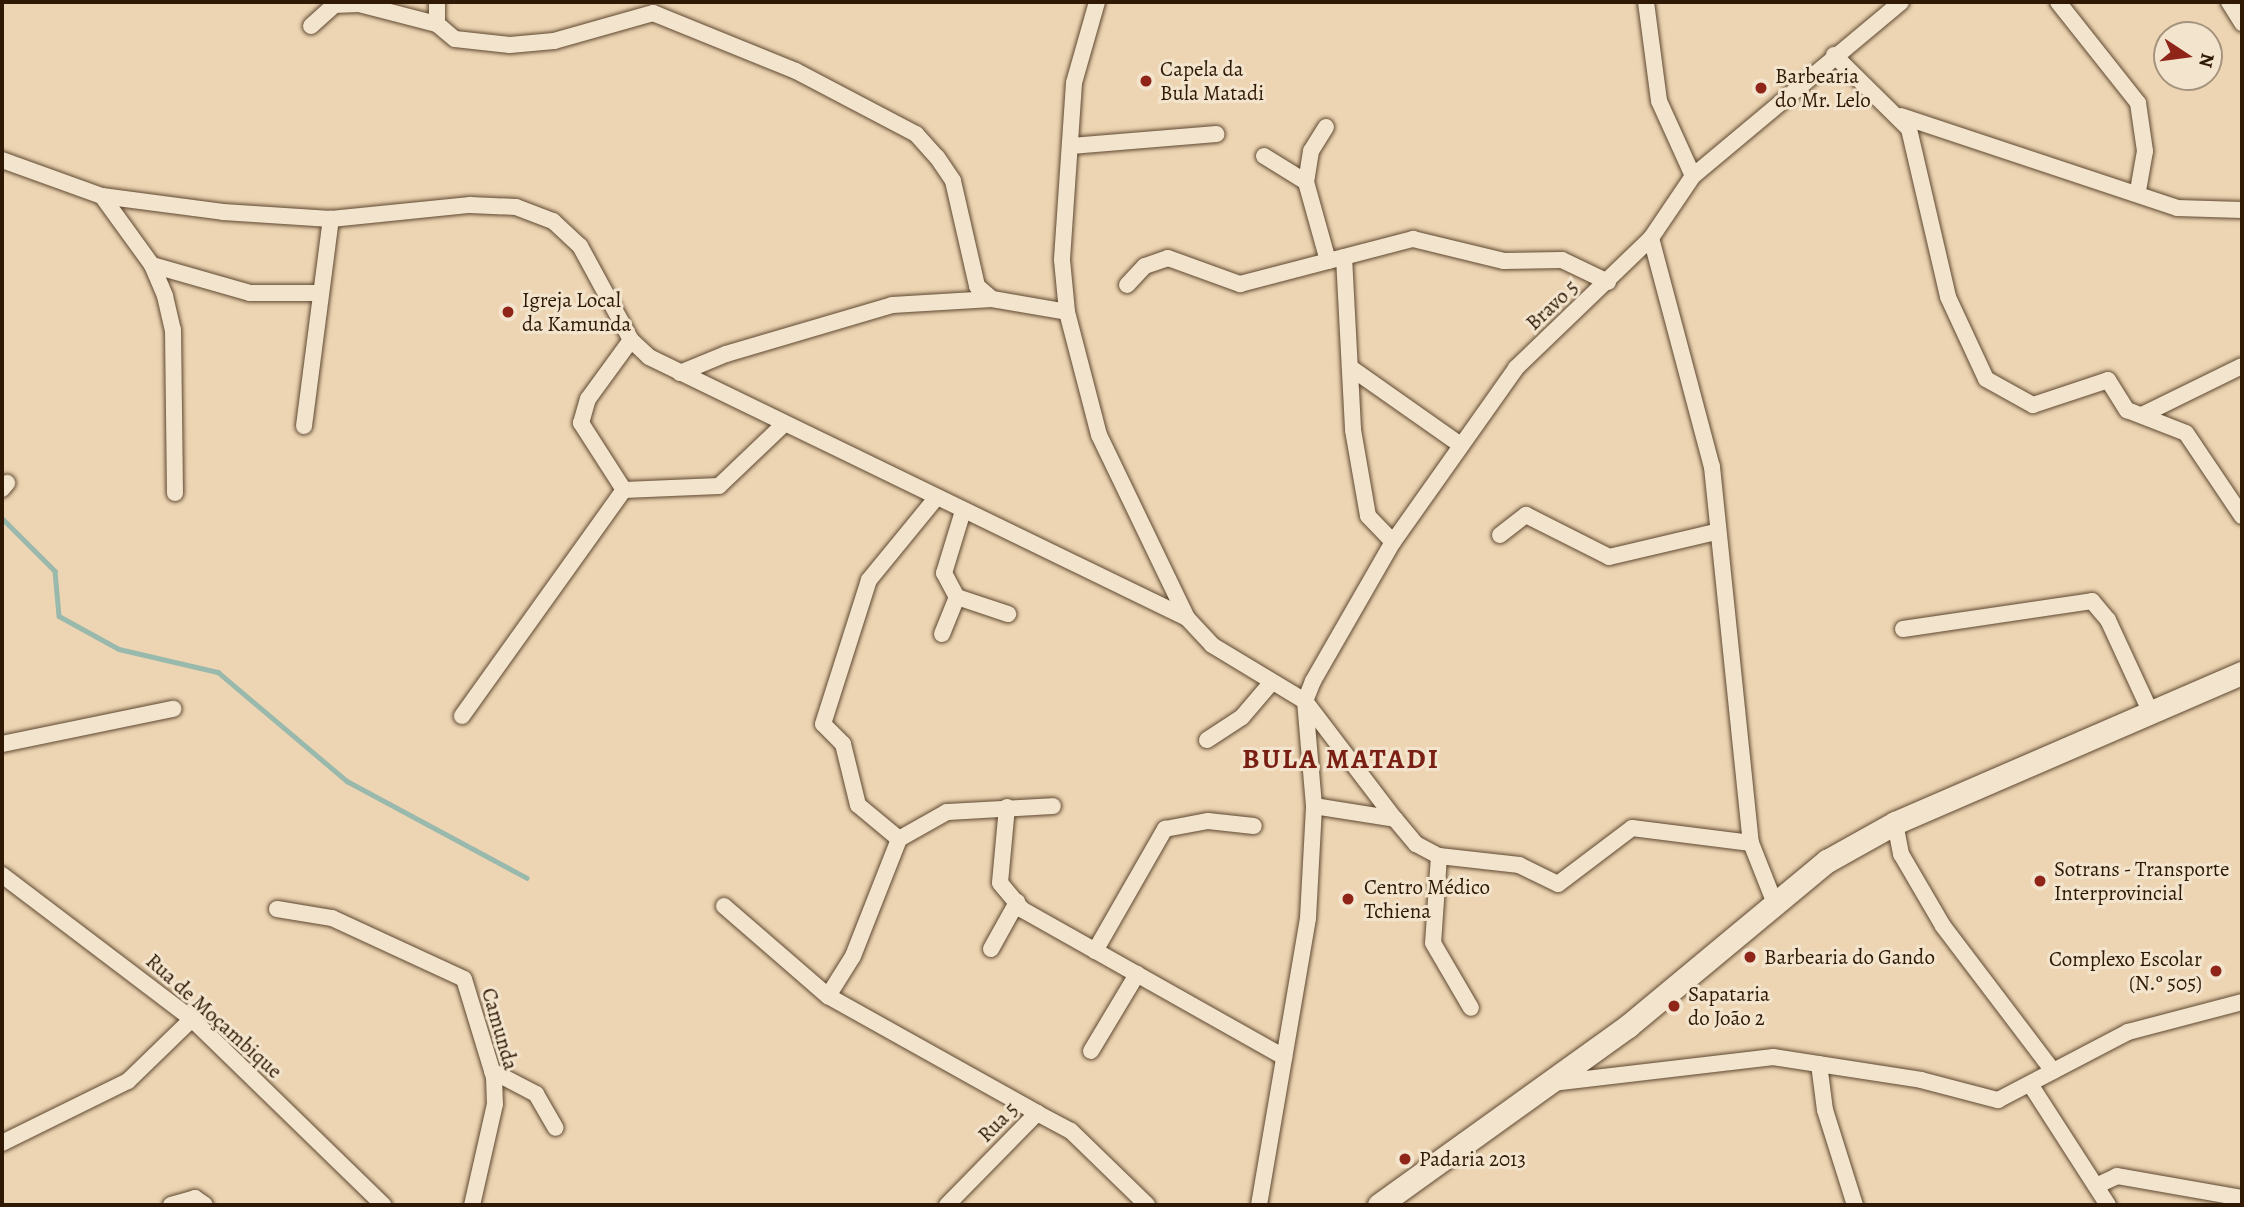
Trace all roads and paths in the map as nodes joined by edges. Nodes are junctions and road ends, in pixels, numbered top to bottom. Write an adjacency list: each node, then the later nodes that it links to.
1 (437, 2): 8 (street)
2 (1097, 2): 14 (street)
3 (1646, 2): 17 (street)
4 (1901, 2): 10 (street, Bravo 5)
5 (2058, 2): 19 (street)
6 (2229, 2): 7 (street)
7 (2242, 23)
8 (437, 24): 9 (street); 29 (street)
9 (311, 26)
10 (1834, 55): 11 (street); 17 (street, Bravo 5)
11 (1901, 116): 19 (street); 35 (street)
12 (1326, 127): 18 (street)
13 (1217, 134): 14 (street)
14 (1071, 146): 30 (street)
15 (1264, 156): 18 (street)
16 (2, 160): 20 (street)
17 (1693, 176): 23 (street, Bravo 5)
18 (1306, 181): 24 (street)
19 (2138, 190): 21 (street)
20 (102, 196): 22 (street); 25 (street)
21 (2242, 210)
22 (331, 219): 28 (street); 31 (street)
23 (1651, 238): 26 (street, Bravo 5); 44 (street)
24 (1336, 259): 26 (street); 27 (street); 33 (street)
25 (152, 265): 28 (street); 40 (street)
26 (1608, 282): 38 (street, Bravo 5)
27 (1127, 285)
28 (320, 293): 37 (street)
29 (992, 299): 30 (street); 34 (street)
30 (1067, 312): 49 (street)
31 (631, 340): 34 (street); 39 (street)
32 (2242, 366): 35 (street)
33 (1350, 368): 38 (street); 46 (street)
34 (680, 373): 36 (street)
35 (2142, 415): 43 (street)
36 (783, 425): 39 (street); 41 (street)
37 (304, 426)
38 (1459, 444): 46 (street, Bravo 5)
39 (624, 490): 57 (street)
40 (175, 493)
41 (936, 498): 42 (street); 66 (street)
42 (963, 511): 47 (street); 49 (street)
43 (2242, 516)
44 (1717, 532): 45 (street); 67 (street)
45 (1500, 535)
46 (1393, 542): 54 (street, Bravo 5)
47 (957, 597): 48 (street); 51 (street)
48 (1008, 614)
49 (1186, 618): 53 (street)
50 (1902, 629): 56 (street)
51 (942, 634)
52 (2242, 673): 56 (main road)
53 (1271, 682): 54 (street); 58 (street)
54 (1305, 701): 61 (street); 63 (street)
55 (173, 709): 59 (street)
56 (2151, 713): 64 (main road)
57 (462, 716)
58 (1208, 740)
59 (2, 744)
60 (1053, 806): 62 (street)
61 (1314, 806): 63 (street); 82 (street)
62 (1007, 807): 66 (street); 71 (street)
63 (1395, 820): 68 (street)
64 (1895, 823): 70 (main road); 85 (street)
65 (1254, 826): 75 (street)
66 (899, 839): 77 (street)
67 (1751, 843): 68 (street); 70 (street)
68 (1440, 856): 79 (street)
69 (2, 876): 80 (street, Rua de Moçambique)
70 (1773, 901): 86 (main road)
71 (1017, 902): 74 (street); 75 (street)
72 (724, 906): 77 (street)
73 (277, 909): 84 (street, Camunda)
74 (990, 950)
75 (1095, 951): 76 (street)
76 (1137, 974): 81 (street); 82 (street)
77 (828, 996): 88 (street)
78 (2242, 1002): 85 (street)
79 (1472, 1008)
80 (192, 1019): 90 (street); 95 (street, Rua de Moçambique)
81 (1091, 1051)
82 (1283, 1057): 99 (street)
83 (1819, 1064): 86 (street); 87 (street); 101 (street)
84 (492, 1071): 89 (street); 96 (street, Camunda)
85 (2053, 1071): 87 (street)
86 (1552, 1083): 100 (main road)
87 (2030, 1084): 91 (street)
88 (1037, 1113): 97 (street, Rua 5); 98 (street, Rua 5)
89 (556, 1128)
90 (2, 1143)
91 (2096, 1186): 92 (street); 102 (street)
92 (2242, 1198)
93 (171, 1205): 94 (street)
94 (205, 1205)
95 (383, 1205)
96 (472, 1205)
97 (947, 1205)
98 (1147, 1205)
99 (1259, 1205)
100 (1379, 1205)
101 (1855, 1205)
102 (2108, 1205)

